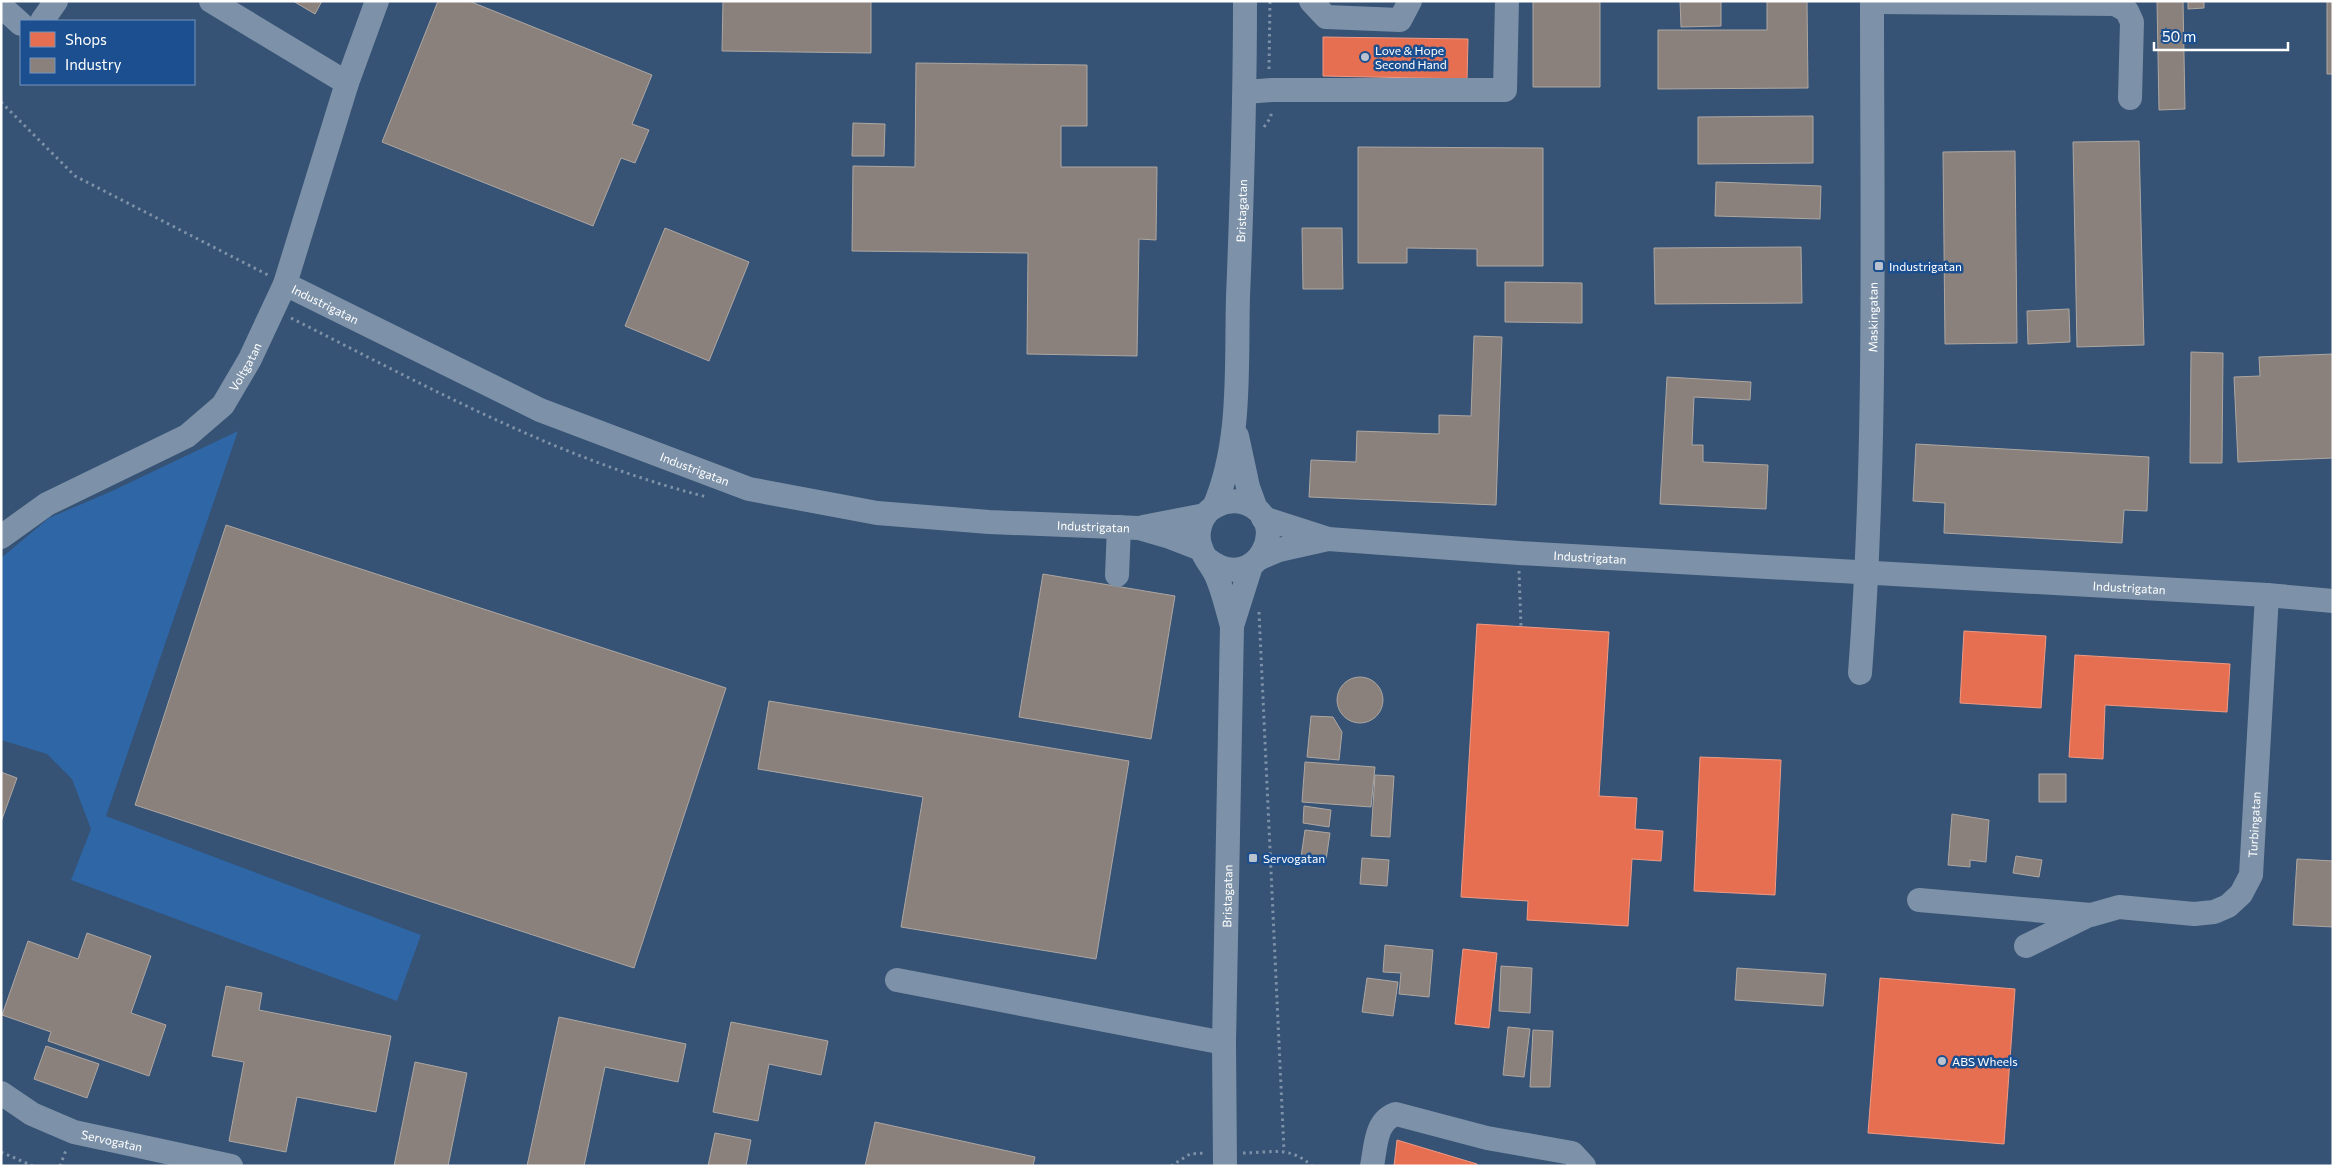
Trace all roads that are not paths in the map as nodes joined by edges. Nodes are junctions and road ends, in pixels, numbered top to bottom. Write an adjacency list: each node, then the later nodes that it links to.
1 (56, 1): 10 (street)
2 (211, 1): 12 (street)
3 (377, 1): 12 (street, Voltgatan)
4 (1245, 1): 13 (street, Bristagatan)
5 (1311, 1): 6 (street)
6 (1410, 1)
7 (1508, 1): 13 (street)
8 (1872, 2): 14 (street); 24 (street, Maskingatan)
9 (1, 6): 11 (street)
10 (43, 20)
11 (20, 23)
12 (347, 83): 15 (street, Voltgatan)
13 (1245, 92): 16 (street, Bristagatan)
14 (2130, 98)
15 (272, 281): 19 (street, Industrigatan); 20 (street, Voltgatan)
16 (1234, 422): 17 (street, Bristagatan); 18 (street, Bristagatan)
17 (1210, 511): 18 (street); 19 (street, Industrigatan); 22 (street, Bristagatan)
18 (1260, 514): 21 (street, Industrigatan); 23 (street, Bristagatan)
19 (1129, 528): 22 (street, Industrigatan); 25 (street)
20 (1, 537)
21 (1328, 539): 23 (street, Industrigatan); 24 (street, Industrigatan)
22 (1204, 554): 23 (street); 28 (street, Bristagatan)
23 (1256, 562): 28 (street, Bristagatan)
24 (1868, 572): 26 (street, Industrigatan); 29 (street, Maskingatan)
25 (1117, 575)
26 (2267, 595): 27 (street, Industrigatan); 31 (street, Turbingatan)
27 (2333, 601)
28 (1232, 626): 34 (street, Bristagatan)
29 (1860, 673)
30 (1919, 900): 31 (street, Turbingatan)
31 (2091, 914): 32 (street, Turbingatan)
32 (2026, 946)
33 (897, 980): 34 (street)
34 (1224, 1043): 37 (street, Bristagatan)
35 (1, 1093): 36 (street, Servogatan)
36 (232, 1166)
37 (1225, 1166)
38 (1372, 1166): 39 (street)
39 (1584, 1166)

